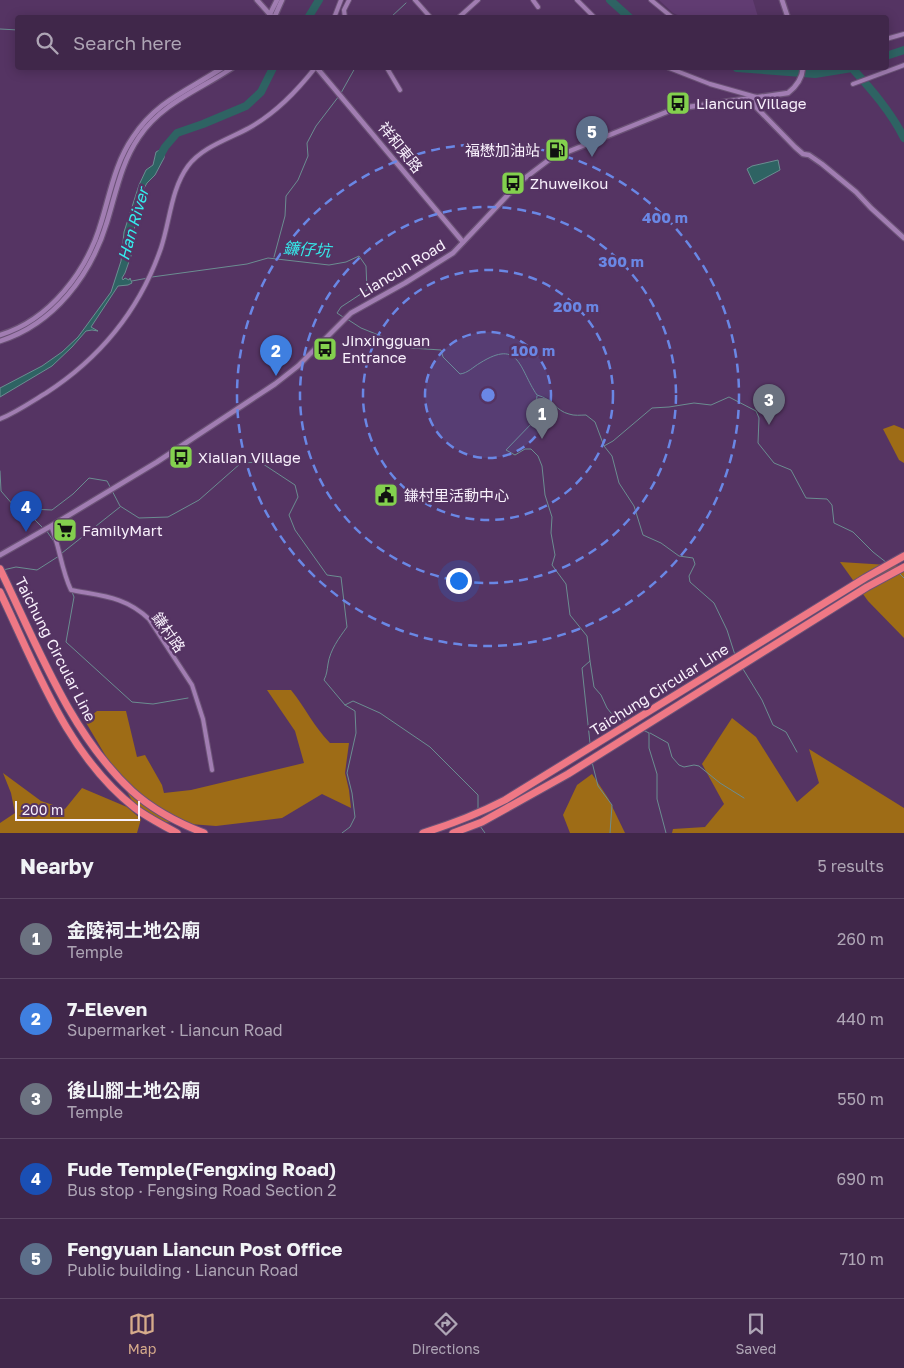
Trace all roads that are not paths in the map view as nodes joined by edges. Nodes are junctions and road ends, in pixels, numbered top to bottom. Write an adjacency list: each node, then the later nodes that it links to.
1 (257, 0): 13 (street)
2 (276, 0): 14 (street)
3 (282, 0): 15 (street)
4 (341, 0): 16 (street)
5 (349, 0): 17 (street)
6 (415, 0): 18 (street)
7 (478, 0): 19 (street)
8 (533, 0): 12 (street)
9 (578, 0): 20 (street)
10 (651, 0): 21 (street)
11 (782, 0): 22 (street)
12 (538, 8)
13 (269, 15)
14 (272, 15)
15 (272, 15)
16 (335, 15)
17 (345, 15)
18 (428, 15)
19 (461, 15)
20 (592, 15)
21 (669, 15)
22 (787, 15)
23 (904, 34): 24 (street)
24 (889, 38)
25 (904, 65): 33 (street)
26 (219, 70): 38 (street)
27 (229, 70): 39 (street)
28 (314, 70): 40 (street)
29 (318, 70): 37 (street, 祥和東路)
30 (388, 70): 34 (street)
31 (675, 70): 35 (street)
32 (802, 70): 35 (street, Liancun Road)
33 (853, 84)
34 (400, 90)
35 (756, 97): 36 (street); 37 (street, Liancun Road)
36 (904, 238)
37 (463, 242): 41 (street, Liancun Road)
38 (0, 334)
39 (0, 341)
40 (0, 419)
41 (51, 526): 42 (street, Liancun Road); 47 (street, 鎌村路)
42 (0, 555)
43 (904, 556): 50 (highway, Taichung Circular Line)
44 (0, 569): 49 (highway, Taichung Circular Line)
45 (899, 570): 51 (highway, Taichung Circular Line)
46 (0, 592): 48 (highway, Taichung Circular Line)
47 (212, 770)
48 (177, 833)
49 (204, 833)
50 (423, 833)
51 (454, 833)

